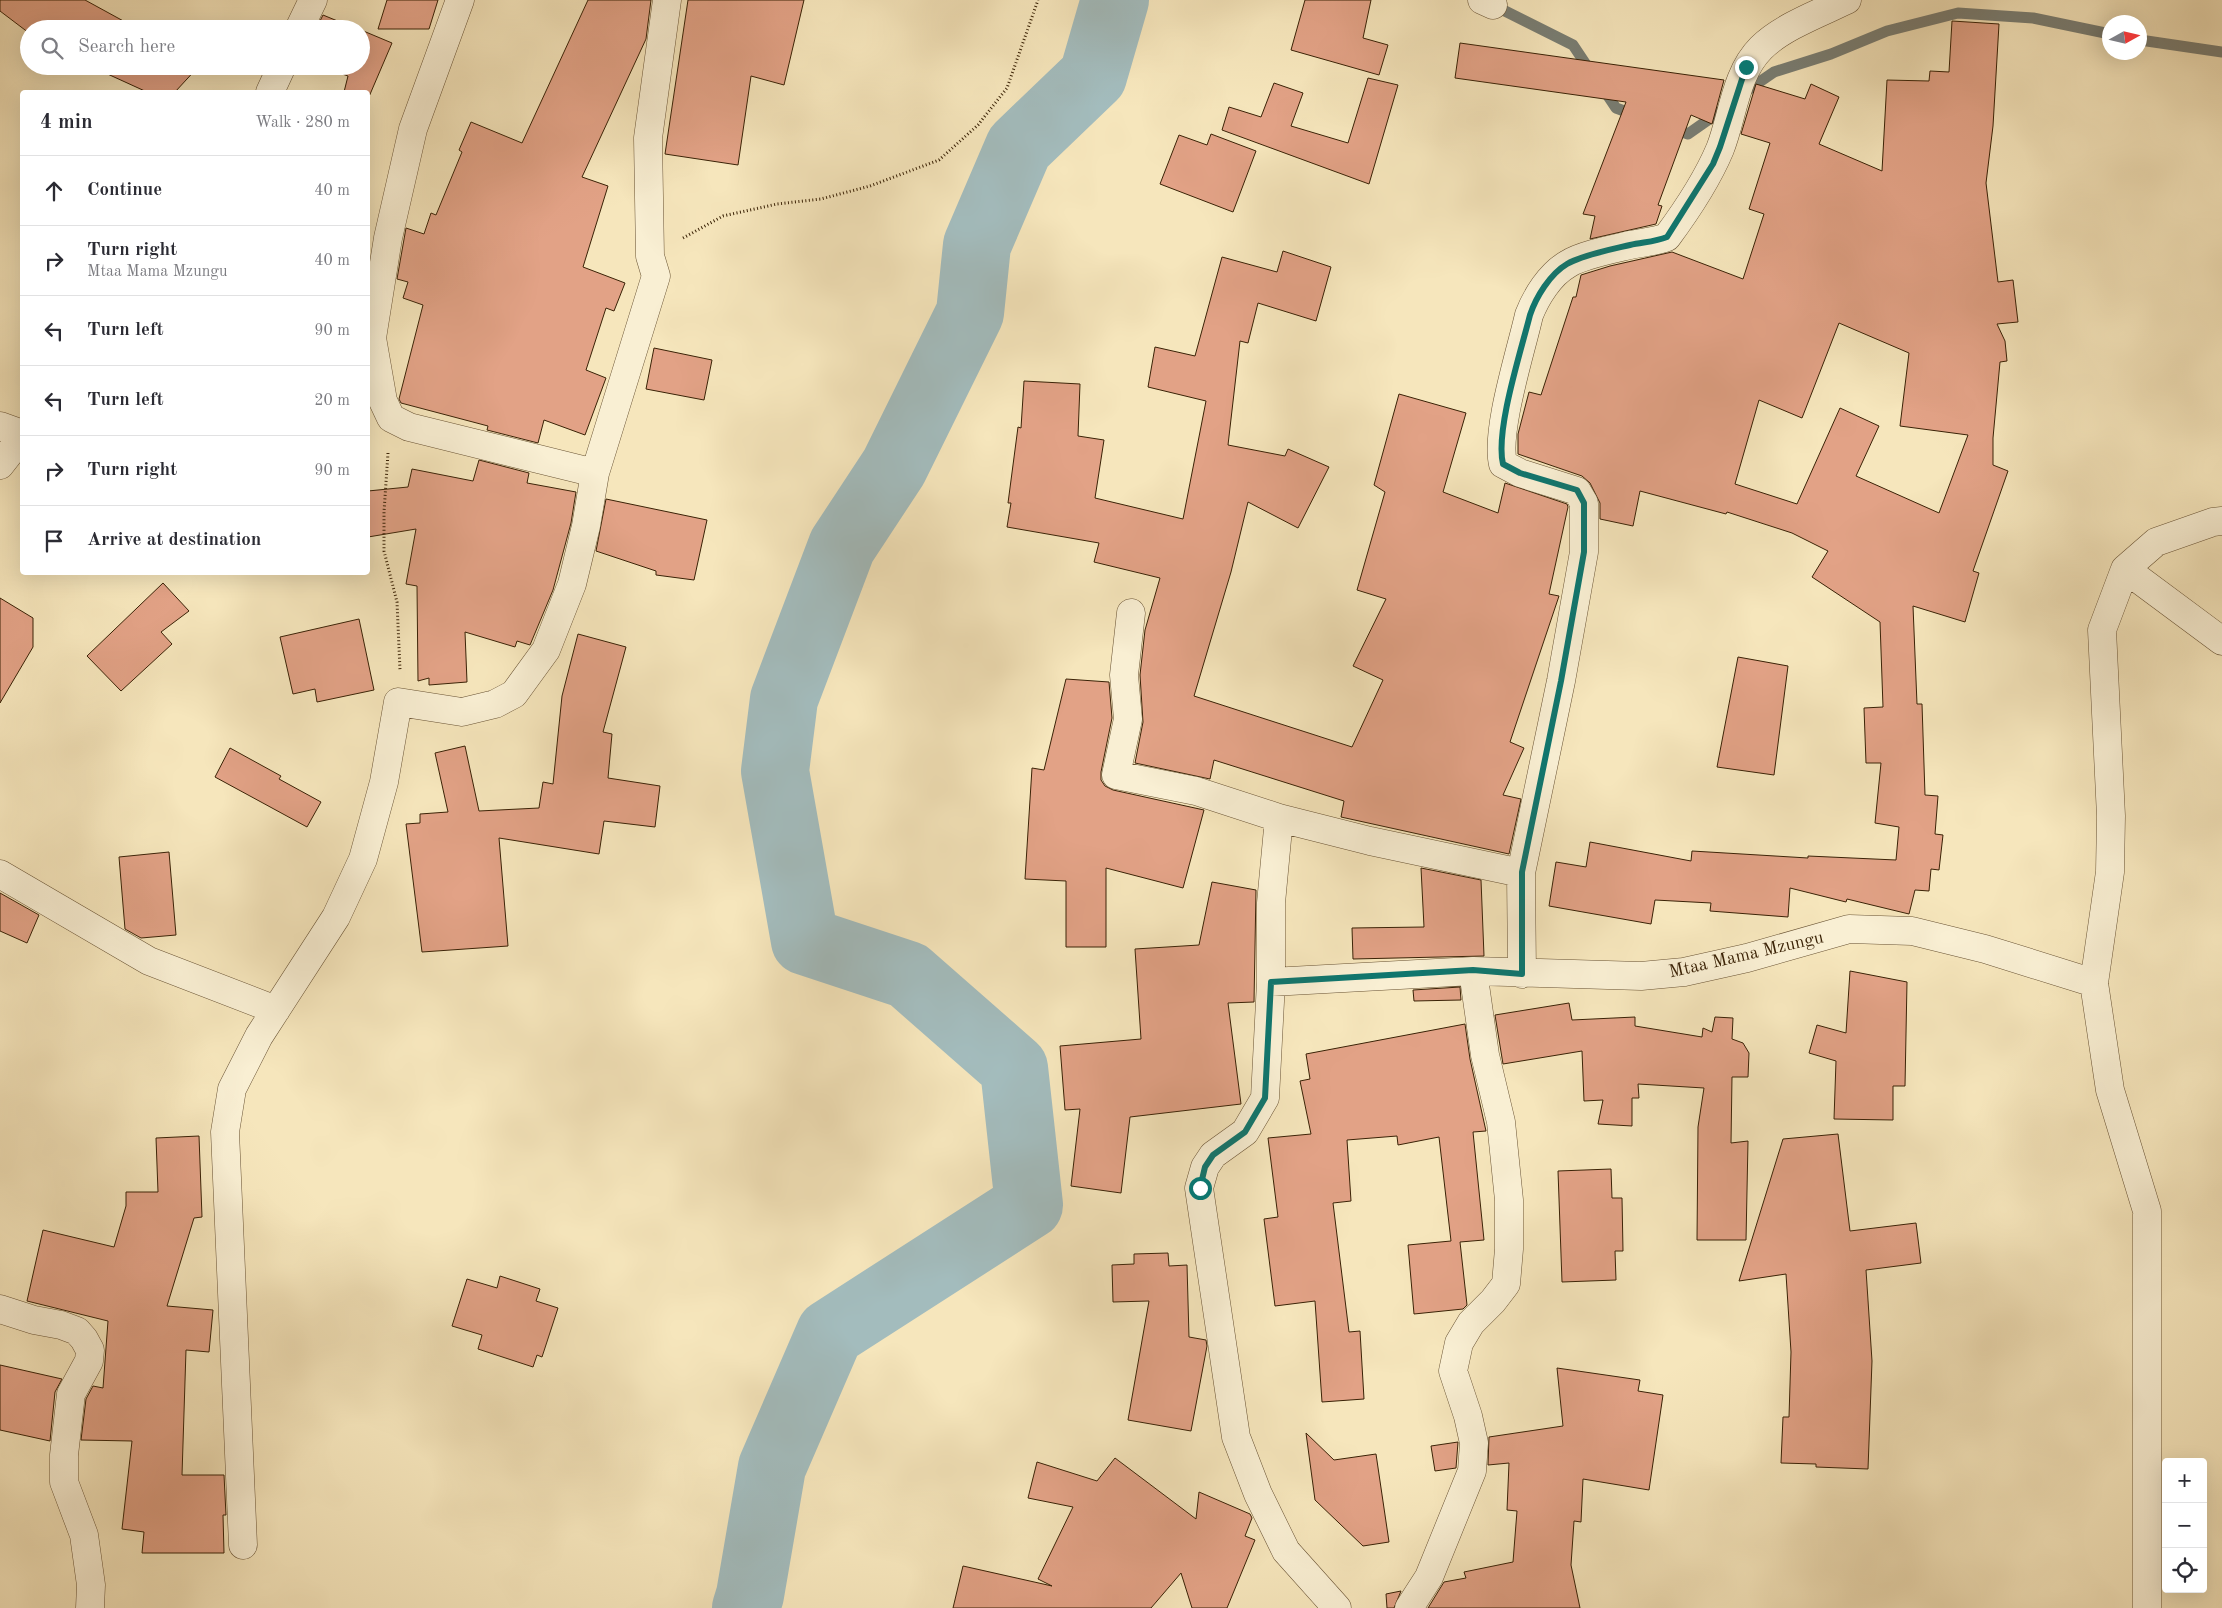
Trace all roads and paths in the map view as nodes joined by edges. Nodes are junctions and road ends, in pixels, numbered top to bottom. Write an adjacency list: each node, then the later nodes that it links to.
1 (313, 0): 6 (street)
2 (460, 0): 10 (street)
3 (668, 0): 9 (street)
4 (1038, 0): 9 (path)
5 (1847, 0): 23 (street)
6 (304, 20)
7 (278, 75): 8 (street)
8 (271, 90)
9 (650, 256): 16 (street)
10 (370, 336): 11 (street)
11 (391, 418): 16 (street); 21 (path)
12 (0, 426): 13 (street)
13 (20, 435)
14 (20, 439): 15 (street)
15 (0, 465)
16 (595, 474): 21 (street)
17 (2222, 521): 18 (street)
18 (2125, 569): 20 (street); 28 (street)
19 (1130, 613): 22 (street)
20 (2222, 641)
21 (398, 702): 29 (street)
22 (1279, 818): 23 (street); 27 (street)
23 (1522, 872): 26 (street)
24 (0, 874): 29 (street)
25 (1473, 970): 26 (street, Mtaa Mama Mzungu); 27 (street, Mtaa Mama Mzungu); 34 (street)
26 (1522, 974): 28 (street, Mtaa Mama Mzungu)
27 (1271, 982): 33 (street)
28 (2094, 983): 35 (street)
29 (276, 1010): 31 (street)
30 (0, 1309): 32 (street)
31 (243, 1545)
32 (90, 1608)
33 (1337, 1608)
34 (1409, 1608)
35 (2147, 1608)

